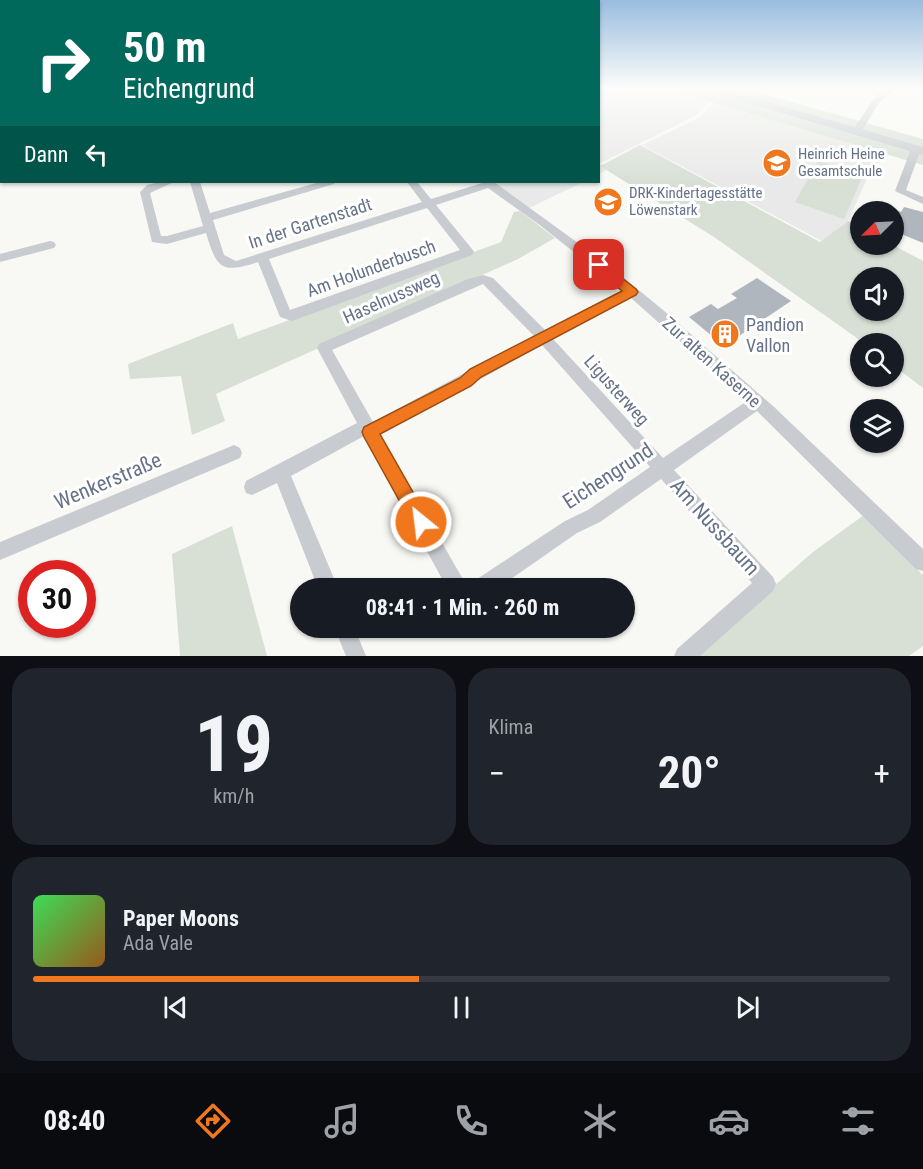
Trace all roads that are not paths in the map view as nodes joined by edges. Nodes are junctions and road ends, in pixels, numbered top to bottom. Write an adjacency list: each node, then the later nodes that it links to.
1 (812, 119): 3 (street)
2 (865, 119): 3 (street)
3 (857, 132): 4 (street)
4 (919, 150): 10 (street)
5 (165, 183): 12 (street)
6 (195, 183): 12 (street, In der Gartenstadt)
7 (327, 183): 12 (street)
8 (413, 183): 11 (street)
9 (488, 183): 11 (street, In der Gartenstadt); 16 (street, Zur alten Kaserne)
10 (923, 201)
11 (429, 203): 14 (street, In der Gartenstadt); 14 (street, Am Holunderbusch)
12 (207, 223): 14 (street, In der Gartenstadt)
13 (50, 244): 15 (street)
14 (262, 257)
15 (0, 258)
16 (632, 292): 17 (street); 18 (street, Zur alten Kaserne)
17 (544, 338): 19 (street); 19 (street, Haselnussweg); 21 (street, Ligusterweg)
18 (758, 402): 21 (street, Eichengrund); 25 (street, Zur alten Kaserne)
19 (369, 429): 22 (street); 27 (street)
20 (234, 453): 24 (street, Wenkerstraße)
21 (662, 469): 28 (street, Eichengrund); 31 (street, Am Nussbaum)
22 (281, 472): 23 (street); 26 (street)
23 (252, 487)
24 (0, 551)
25 (923, 562)
26 (324, 578)
27 (452, 578)
28 (496, 578)
29 (349, 638): 30 (street)
30 (356, 656)
31 (684, 656)

